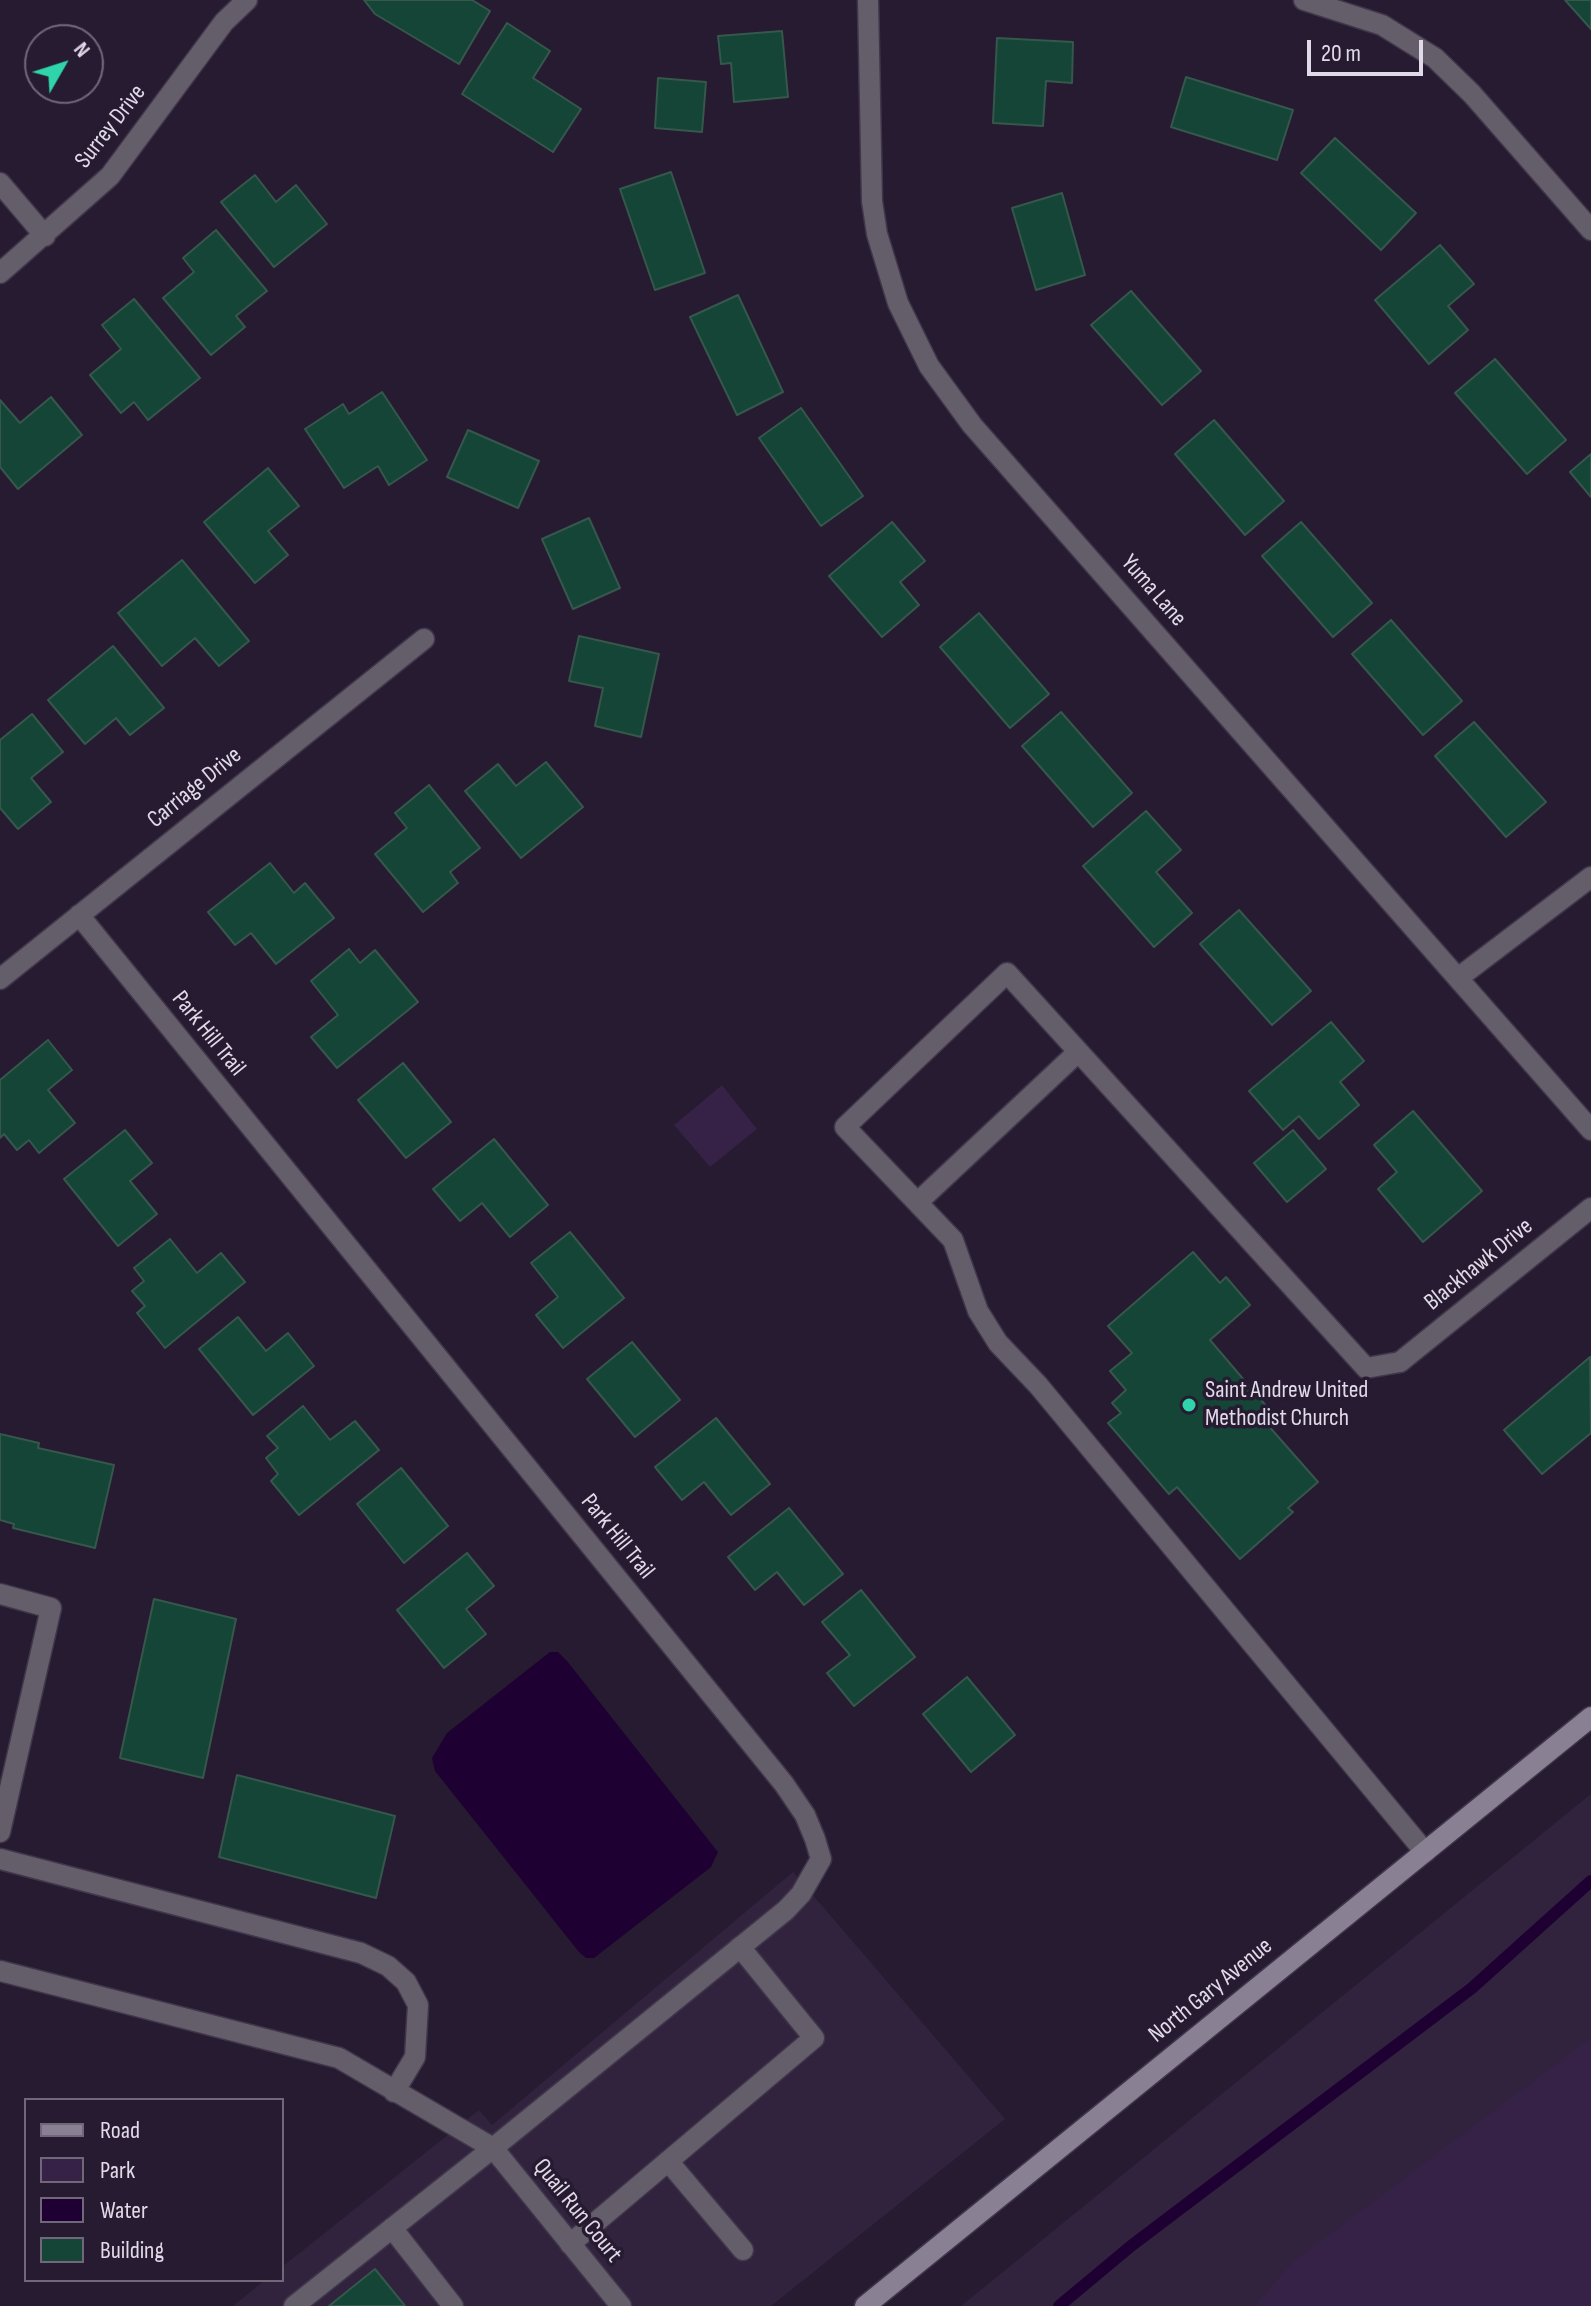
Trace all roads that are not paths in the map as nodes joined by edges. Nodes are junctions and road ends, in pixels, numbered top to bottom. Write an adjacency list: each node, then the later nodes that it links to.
1 (247, 0): 6 (street, Surrey Drive)
2 (868, 0): 11 (street, Yuma Lane)
3 (1304, 0): 5 (street)
4 (0, 183): 6 (street)
5 (1591, 230)
6 (45, 236): 7 (street, Surrey Drive)
7 (0, 273)
8 (424, 639): 10 (street, Carriage Drive)
9 (1591, 877): 11 (street)
10 (79, 915): 12 (street, Carriage Drive); 22 (street, Park Hill Trail)
11 (1458, 978): 14 (street, Yuma Lane)
12 (0, 979)
13 (1078, 1052): 15 (street); 15 (street); 16 (street, Blackhawk Drive)
14 (1591, 1130)
15 (918, 1202): 20 (street)
16 (1591, 1208)
17 (0, 1594): 19 (street)
18 (1591, 1717): 20 (street, North Gary Avenue)
19 (0, 1832)
20 (1425, 1852): 33 (street, North Gary Avenue)
21 (0, 1859): 24 (street)
22 (740, 1947): 25 (street, Park Hill Trail); 26 (street)
23 (0, 1971): 24 (street)
24 (394, 2092): 25 (street)
25 (493, 2148): 27 (street, Park Hill Trail); 28 (street, Quail Run Court)
26 (668, 2161): 28 (street); 29 (street)
27 (392, 2228): 31 (street, Park Hill Trail); 32 (street)
28 (570, 2244): 30 (street, Quail Run Court)
29 (743, 2250)
30 (616, 2304)
31 (294, 2306)
32 (453, 2306)
33 (865, 2306)

